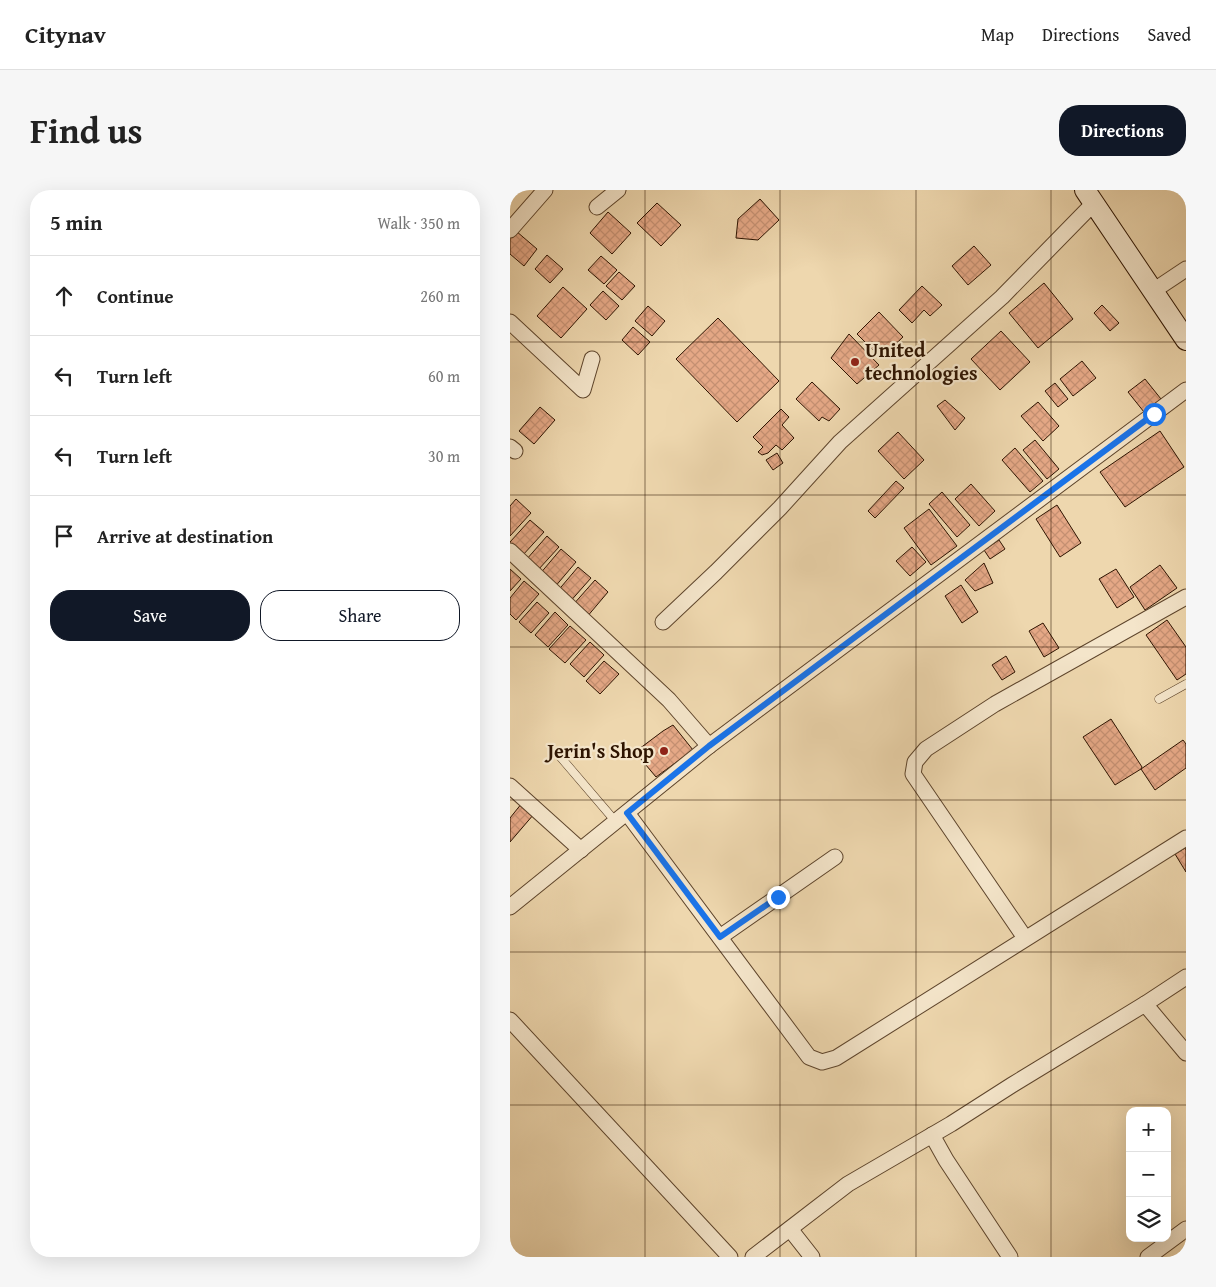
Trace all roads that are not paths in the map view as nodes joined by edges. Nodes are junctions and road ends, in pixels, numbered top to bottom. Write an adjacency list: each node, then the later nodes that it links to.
1 (545, 190): 5 (street)
2 (618, 190): 4 (street)
3 (1089, 197): 7 (main road); 14 (street)
4 (597, 208)
5 (510, 230)
6 (1186, 269): 7 (street)
7 (1153, 291): 9 (main road)
8 (510, 322): 10 (street)
9 (1186, 340)
10 (592, 359)
11 (1186, 390): 17 (street)
12 (510, 552): 17 (street)
13 (1186, 597): 26 (street)
14 (663, 622)
15 (1186, 684): 16 (lane)
16 (1159, 699)
17 (709, 746): 20 (street)
18 (557, 753): 20 (lane)
19 (510, 786): 22 (street)
20 (622, 818): 22 (street); 25 (street)
21 (1186, 838): 26 (street)
22 (581, 850): 24 (street)
23 (835, 857): 25 (street)
24 (510, 907)
25 (720, 937): 26 (street)
26 (1025, 938)
27 (1186, 977): 28 (street)
28 (1145, 1004): 30 (street); 31 (street)
29 (510, 1020): 34 (street)
30 (1186, 1053)
31 (932, 1135): 32 (street); 37 (street)
32 (790, 1229): 35 (street); 36 (street)
33 (1186, 1229): 38 (street)
34 (730, 1257)
35 (753, 1257)
36 (812, 1257)
37 (1010, 1257)
38 (1148, 1257)

